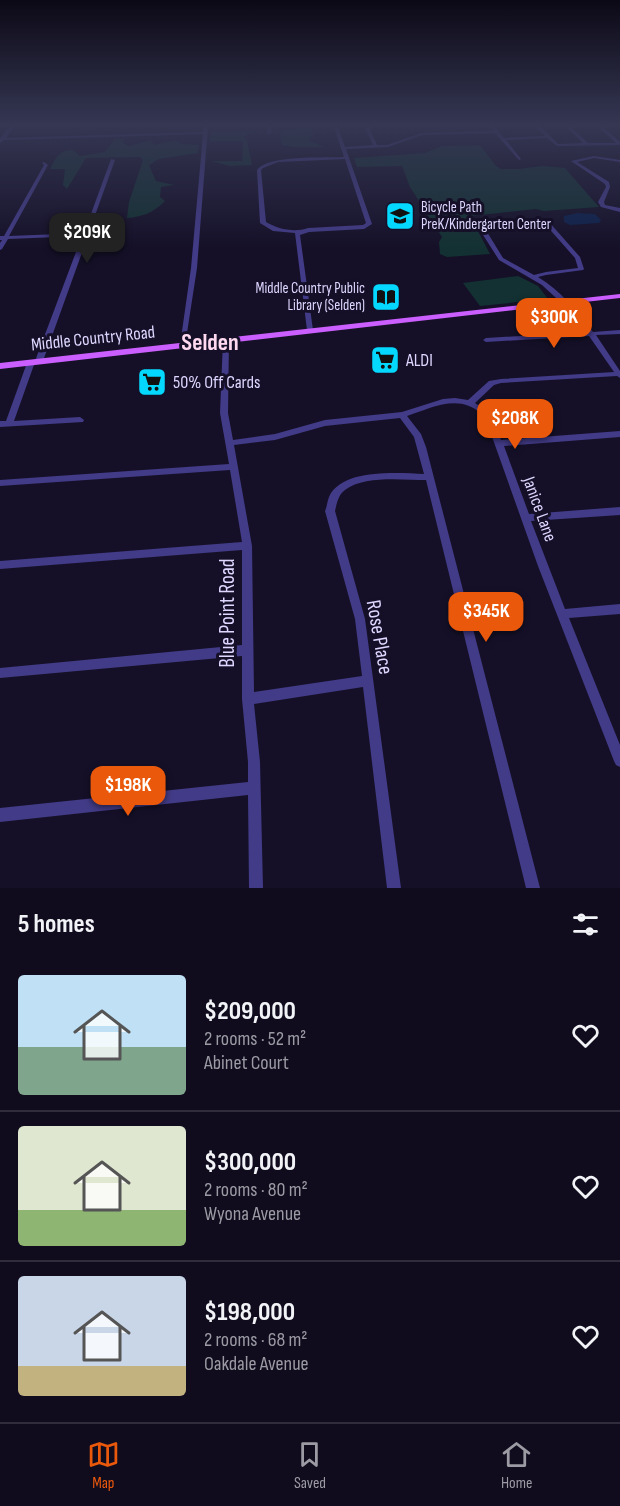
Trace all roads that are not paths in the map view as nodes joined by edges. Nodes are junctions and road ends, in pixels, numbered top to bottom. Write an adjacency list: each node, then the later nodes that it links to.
1 (46, 165): 11 (street)
2 (111, 165): 10 (street)
3 (202, 165): 21 (street)
4 (265, 165): 8 (street)
5 (349, 165): 8 (street)
6 (579, 165): 7 (street)
7 (620, 210)
8 (300, 232): 16 (street)
9 (113, 233): 10 (street)
10 (86, 234): 11 (street); 22 (street)
11 (3, 238): 12 (street)
12 (0, 248)
13 (534, 277): 13 (street); 15 (street)
14 (620, 296): 15 (main road, Middle Country Road)
15 (567, 302): 16 (main road, Middle Country Road); 18 (street)
16 (310, 330): 19 (main road, Middle Country Road)
17 (620, 332): 18 (street)
18 (590, 334): 20 (street); 24 (street)
19 (226, 340): 21 (main road, Middle Country Road); 31 (street, Blue Point Road)
20 (486, 340)
21 (183, 345): 22 (main road, Middle Country Road)
22 (35, 361): 23 (main road, Middle Country Road); 28 (street)
23 (0, 366)
24 (620, 374): 25 (street)
25 (470, 403): 26 (street); 30 (street, Janice Lane)
26 (402, 415): 31 (street); 33 (street)
27 (80, 420): 28 (street)
28 (4, 424)
29 (620, 434): 30 (street)
30 (499, 443): 36 (street, Janice Lane)
31 (229, 444): 32 (street, Blue Point Road)
32 (233, 466): 34 (street); 37 (street, Blue Point Road)
33 (428, 477): 43 (street, Rose Place); 51 (street)
34 (0, 483)
35 (620, 511): 36 (street)
36 (526, 518): 40 (street, Janice Lane)
37 (247, 546): 38 (street); 41 (street, Blue Point Road)
38 (0, 565)
39 (620, 609): 40 (street)
40 (563, 614): 45 (street, Janice Lane)
41 (246, 650): 42 (street); 44 (street, Blue Point Road)
42 (0, 673)
43 (368, 681): 44 (street); 50 (street, Rose Place)
44 (248, 699): 47 (street, Blue Point Road)
45 (616, 740): 46 (street, Janice Lane)
46 (620, 761)
47 (253, 788): 48 (street); 49 (street, Blue Point Road)
48 (0, 815)
49 (256, 888)
50 (393, 888)
51 (533, 888)

